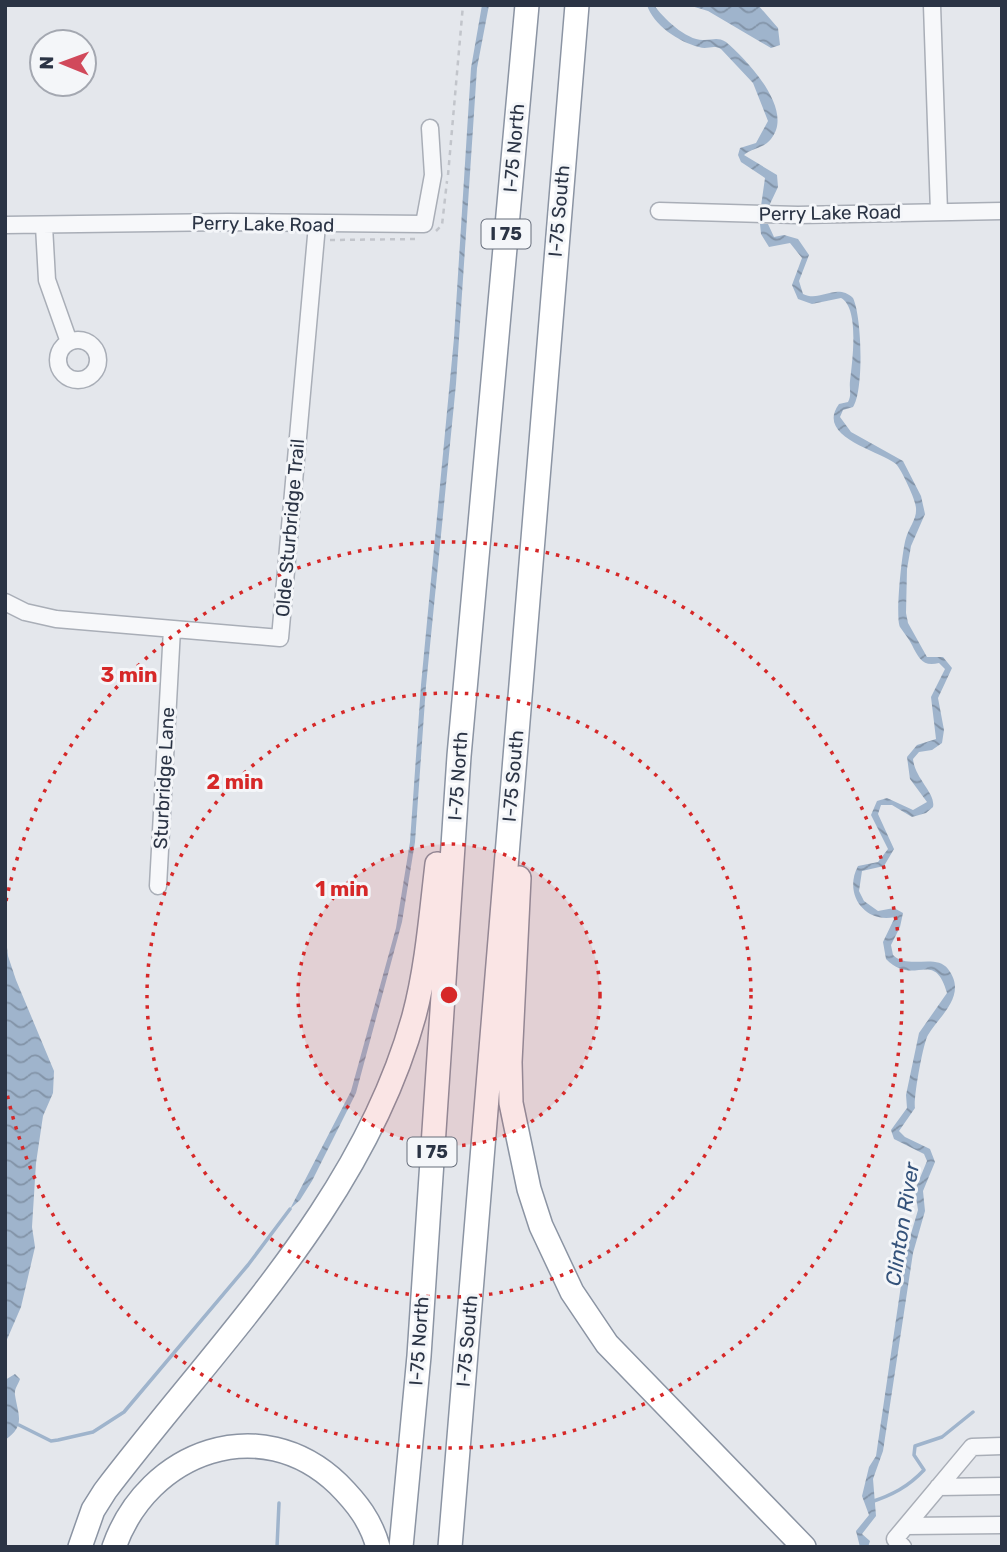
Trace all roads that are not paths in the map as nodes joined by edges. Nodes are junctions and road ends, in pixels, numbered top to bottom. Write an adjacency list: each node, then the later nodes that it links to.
1 (527, 5): 15 (highway, I-75 North / I 75)
2 (577, 5): 14 (highway, I-75 South / I 75)
3 (932, 5): 7 (street)
4 (430, 128): 9 (street, Perry Lake Road)
5 (659, 211): 7 (street, Perry Lake Road)
6 (1002, 211): 7 (street, Perry Lake Road)
7 (939, 212)
8 (5, 225): 10 (street, Perry Lake Road)
9 (317, 225): 10 (street, Perry Lake Road); 13 (street, Olde Sturbridge Trail)
10 (44, 226): 11 (street)
11 (69, 342)
12 (5, 602): 13 (street, Olde Sturbridge Trail)
13 (172, 629): 16 (street, Sturbridge Lane)
14 (519, 707): 26 (highway, I-75 South / I 75); 27 (highway)
15 (459, 756): 22 (highway); 25 (highway, I-75 North / I 75)
16 (158, 886)
17 (1002, 1447): 19 (street)
18 (1002, 1486): 19 (street)
19 (938, 1487): 21 (street)
20 (1002, 1525): 21 (street)
21 (906, 1526): 28 (street)
22 (80, 1547)
23 (114, 1547): 24 (highway)
24 (378, 1547)
25 (401, 1547)
26 (450, 1547)
27 (804, 1547)
28 (903, 1547)

